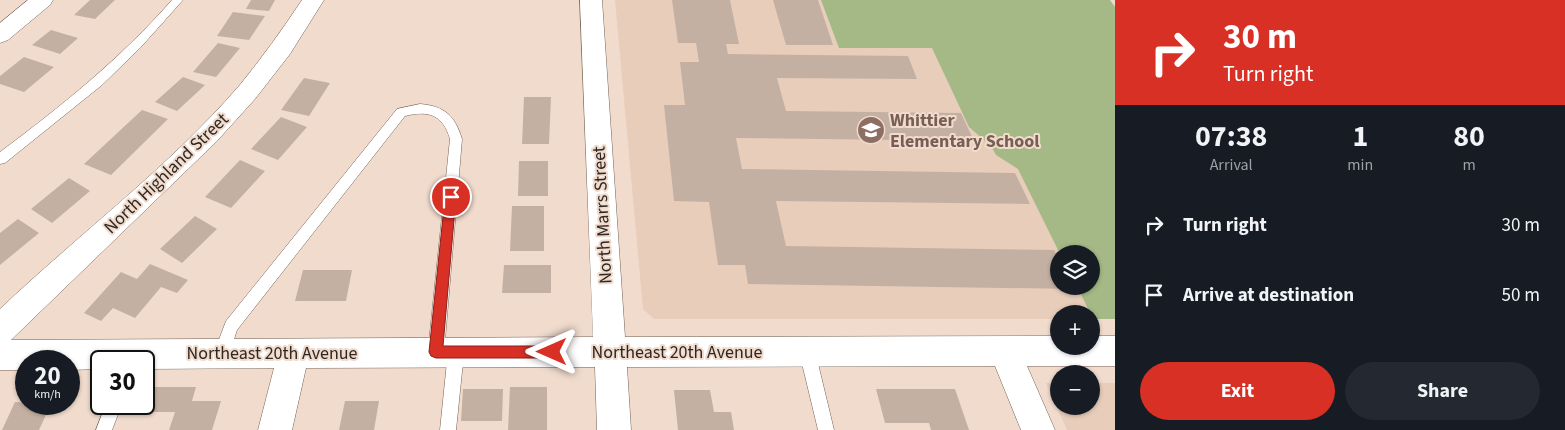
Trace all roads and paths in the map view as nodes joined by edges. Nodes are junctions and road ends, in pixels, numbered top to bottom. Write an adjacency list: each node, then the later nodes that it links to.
1 (42, 0): 5 (street)
2 (178, 0): 6 (lane)
3 (313, 0): 7 (street, North Highland Street)
4 (591, 0): 12 (street, North Marrs Street)
5 (0, 35)
6 (0, 159)
7 (0, 330)
8 (807, 351): 9 (street, Northeast 20th Avenue); 12 (street, Northeast 20th Avenue); 23 (lane)
9 (1005, 351): 10 (street, Northeast 20th Avenue); 24 (street)
10 (1115, 351)
11 (446, 352): 12 (street, Northeast 20th Avenue); 13 (lane); 14 (street, Northeast 20th Avenue); 21 (lane)
12 (609, 352): 22 (street, North Marrs Street)
13 (222, 353): 14 (street, Northeast 20th Avenue); 17 (street, Northeast 20th Avenue)
14 (294, 353): 20 (street)
15 (0, 355): 16 (street, Northeast 20th Avenue)
16 (90, 356)
17 (155, 356)
18 (110, 415): 19 (lane)
19 (104, 430)
20 (275, 430)
21 (448, 430)
22 (614, 430)
23 (826, 430)
24 (1038, 430)

